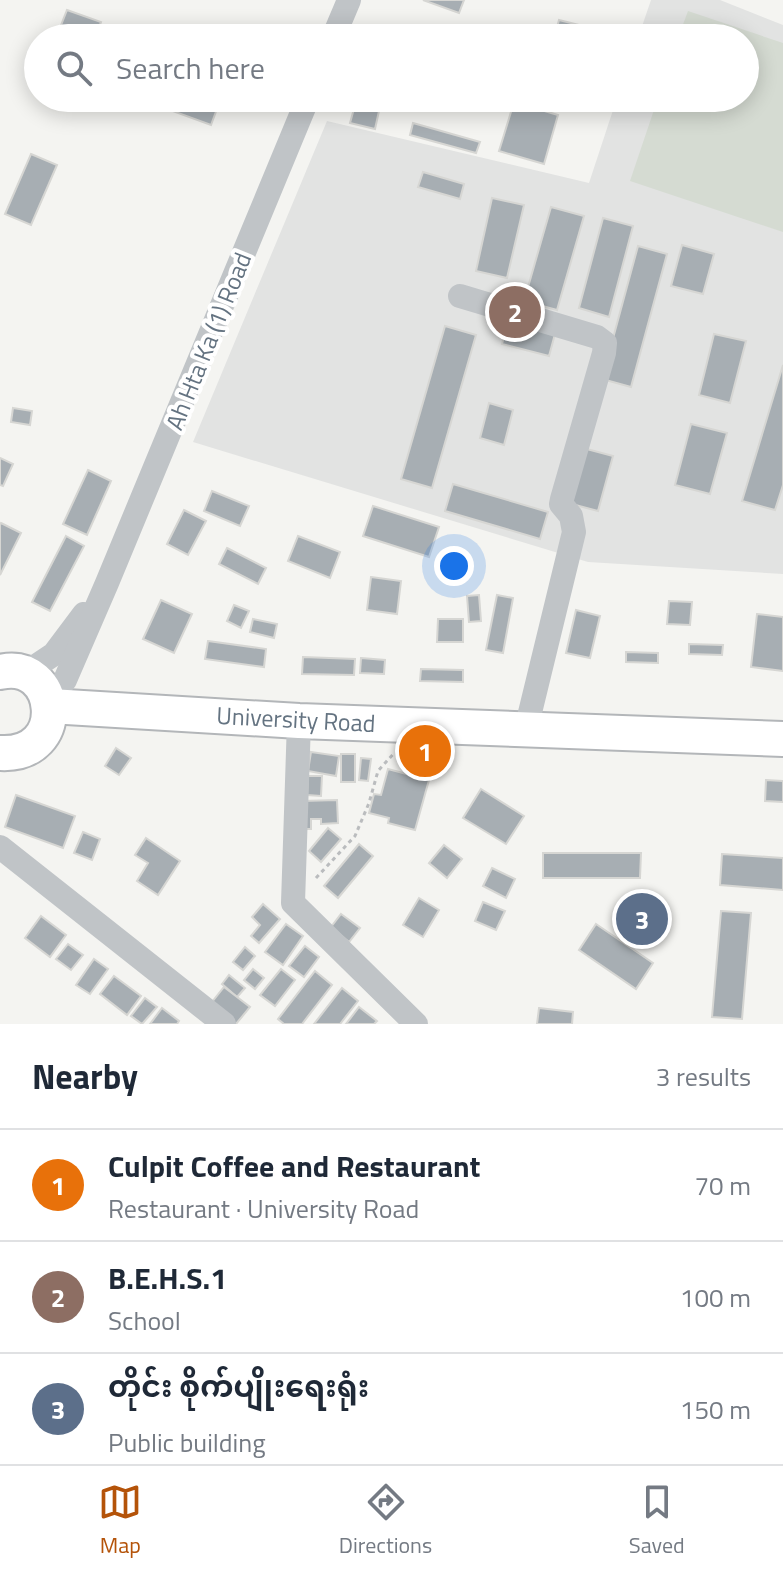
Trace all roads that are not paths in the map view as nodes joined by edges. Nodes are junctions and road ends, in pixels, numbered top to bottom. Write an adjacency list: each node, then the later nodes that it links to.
1 (349, 0): 2 (street)
2 (339, 24)
3 (302, 112): 5 (street, Ah Hta Ka (1) Road)
4 (460, 296): 9 (street)
5 (107, 583): 6 (street); 7 (street)
6 (12, 673): 7 (highway)
7 (49, 703): 8 (highway, University Road); 11 (highway)
8 (299, 721): 9 (highway, University Road); 14 (street)
9 (526, 729): 10 (highway, University Road)
10 (783, 739)
11 (0, 754)
12 (0, 847): 13 (street)
13 (224, 1024)
14 (416, 1024)

